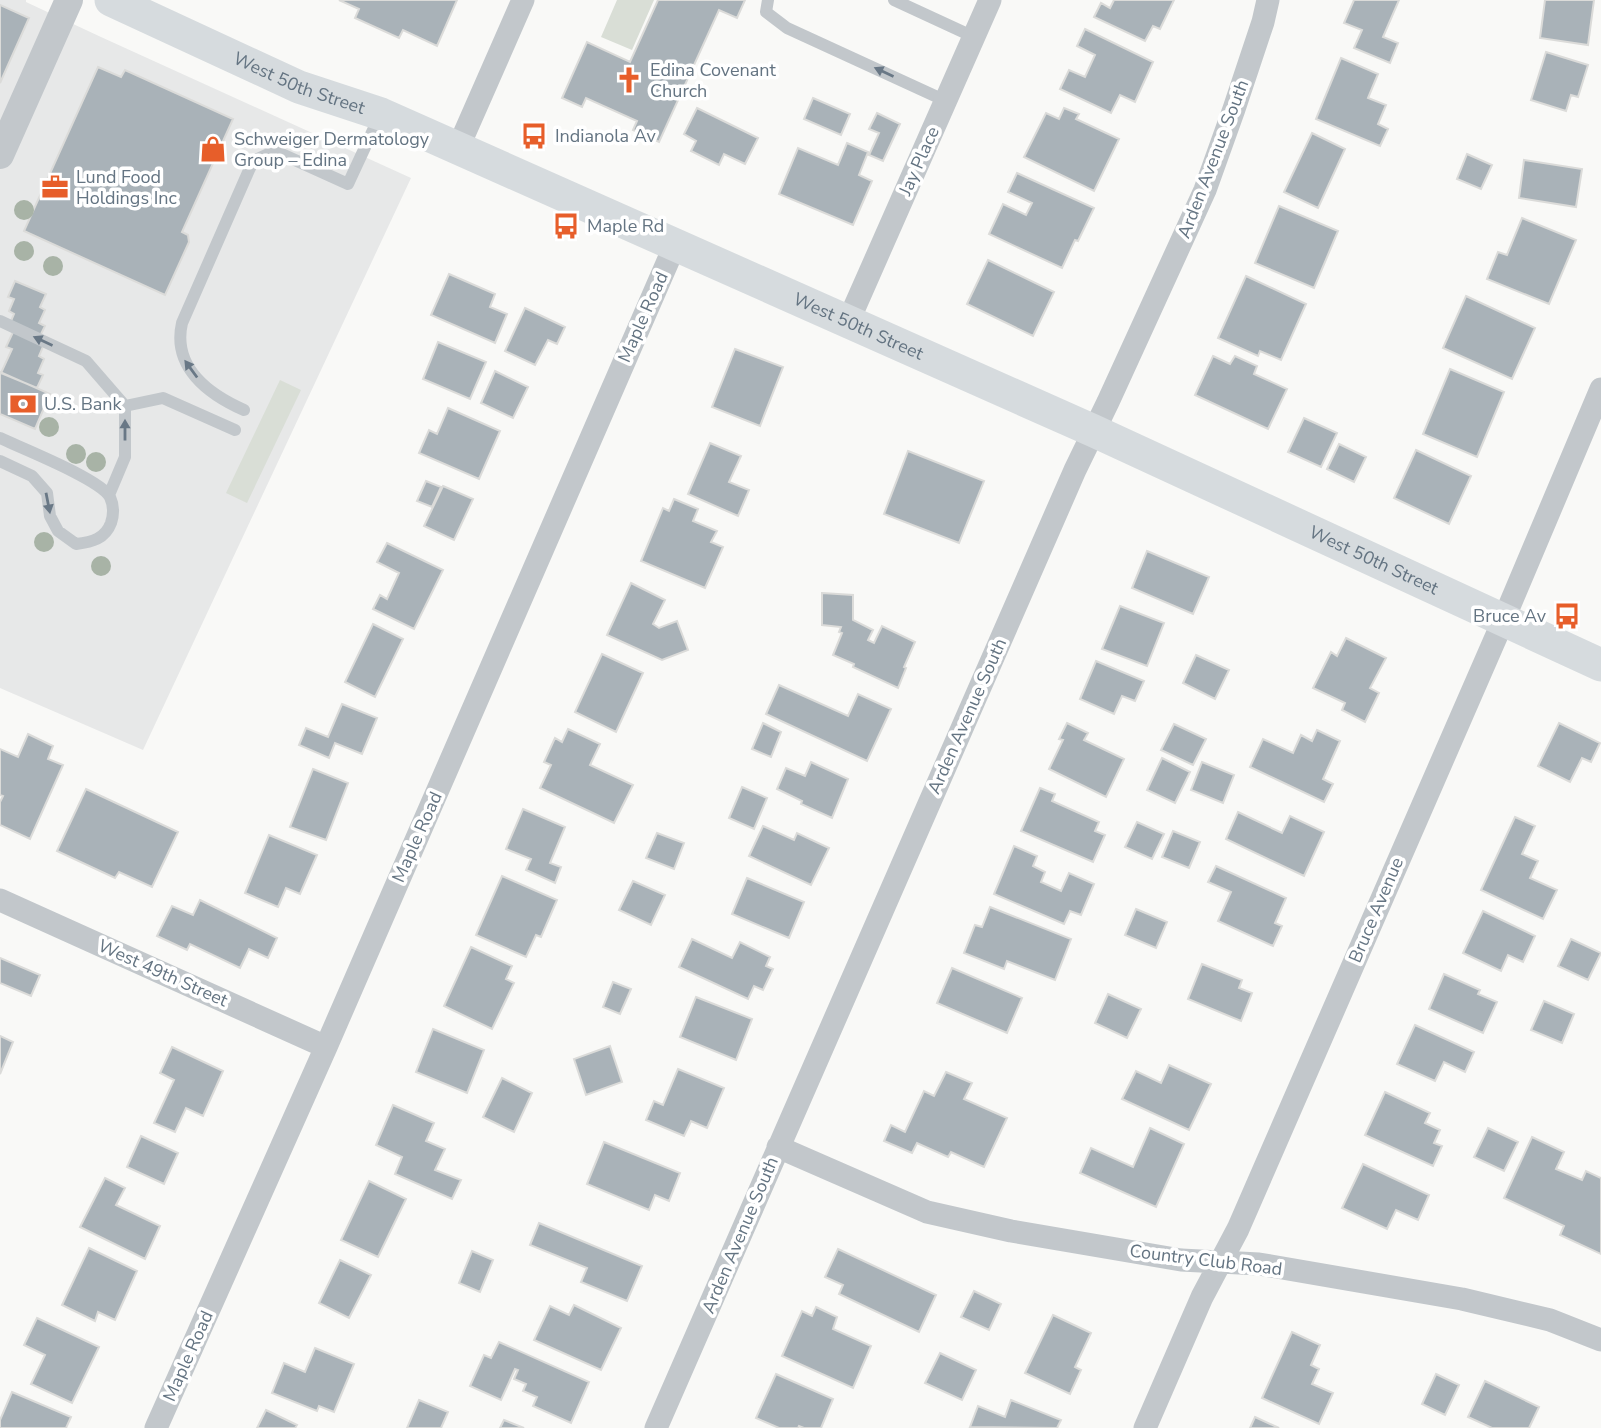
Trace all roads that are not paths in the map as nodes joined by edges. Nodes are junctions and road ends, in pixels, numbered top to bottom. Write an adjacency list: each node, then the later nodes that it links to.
1 (69, 0): 12 (street)
2 (111, 0): 10 (main road, West 50th Street)
3 (523, 0): 11 (street)
4 (768, 0): 9 (lane, one-way to 4)
5 (894, 0): 8 (lane)
6 (990, 0): 8 (street, Jay Place)
7 (1268, 0): 20 (street, Arden Avenue South)
8 (974, 37): 9 (street, Jay Place)
9 (946, 101): 15 (street, Jay Place)
10 (381, 114): 11 (main road, West 50th Street); 18 (lane, one-way to 10)
11 (458, 148): 13 (main road, West 50th Street)
12 (0, 155)
13 (675, 245): 15 (main road, West 50th Street); 27 (street, Maple Road)
14 (0, 321): 17 (lane, one-way to 14)
15 (848, 322): 20 (main road, West 50th Street)
16 (1601, 389): 24 (street, Bruce Avenue)
17 (125, 406): 19 (lane); 23 (lane, one-way to 17)
18 (244, 410)
19 (234, 430)
20 (1094, 431): 24 (main road, West 50th Street); 28 (street, Arden Avenue South)
21 (0, 438): 23 (lane)
22 (0, 461): 23 (lane, one-way to 23)
23 (109, 495)
24 (1503, 621): 25 (main road, West 50th Street); 29 (street, Bruce Avenue)
25 (1601, 665)
26 (0, 900): 27 (street, West 49th Street)
27 (326, 1046): 31 (street, Maple Road)
28 (778, 1147): 29 (street, Country Club Road); 32 (street, Arden Avenue South)
29 (1220, 1262): 30 (street, Country Club Road); 33 (street, Bruce Avenue)
30 (1601, 1340)
31 (156, 1428)
32 (656, 1428)
33 (1145, 1428)

